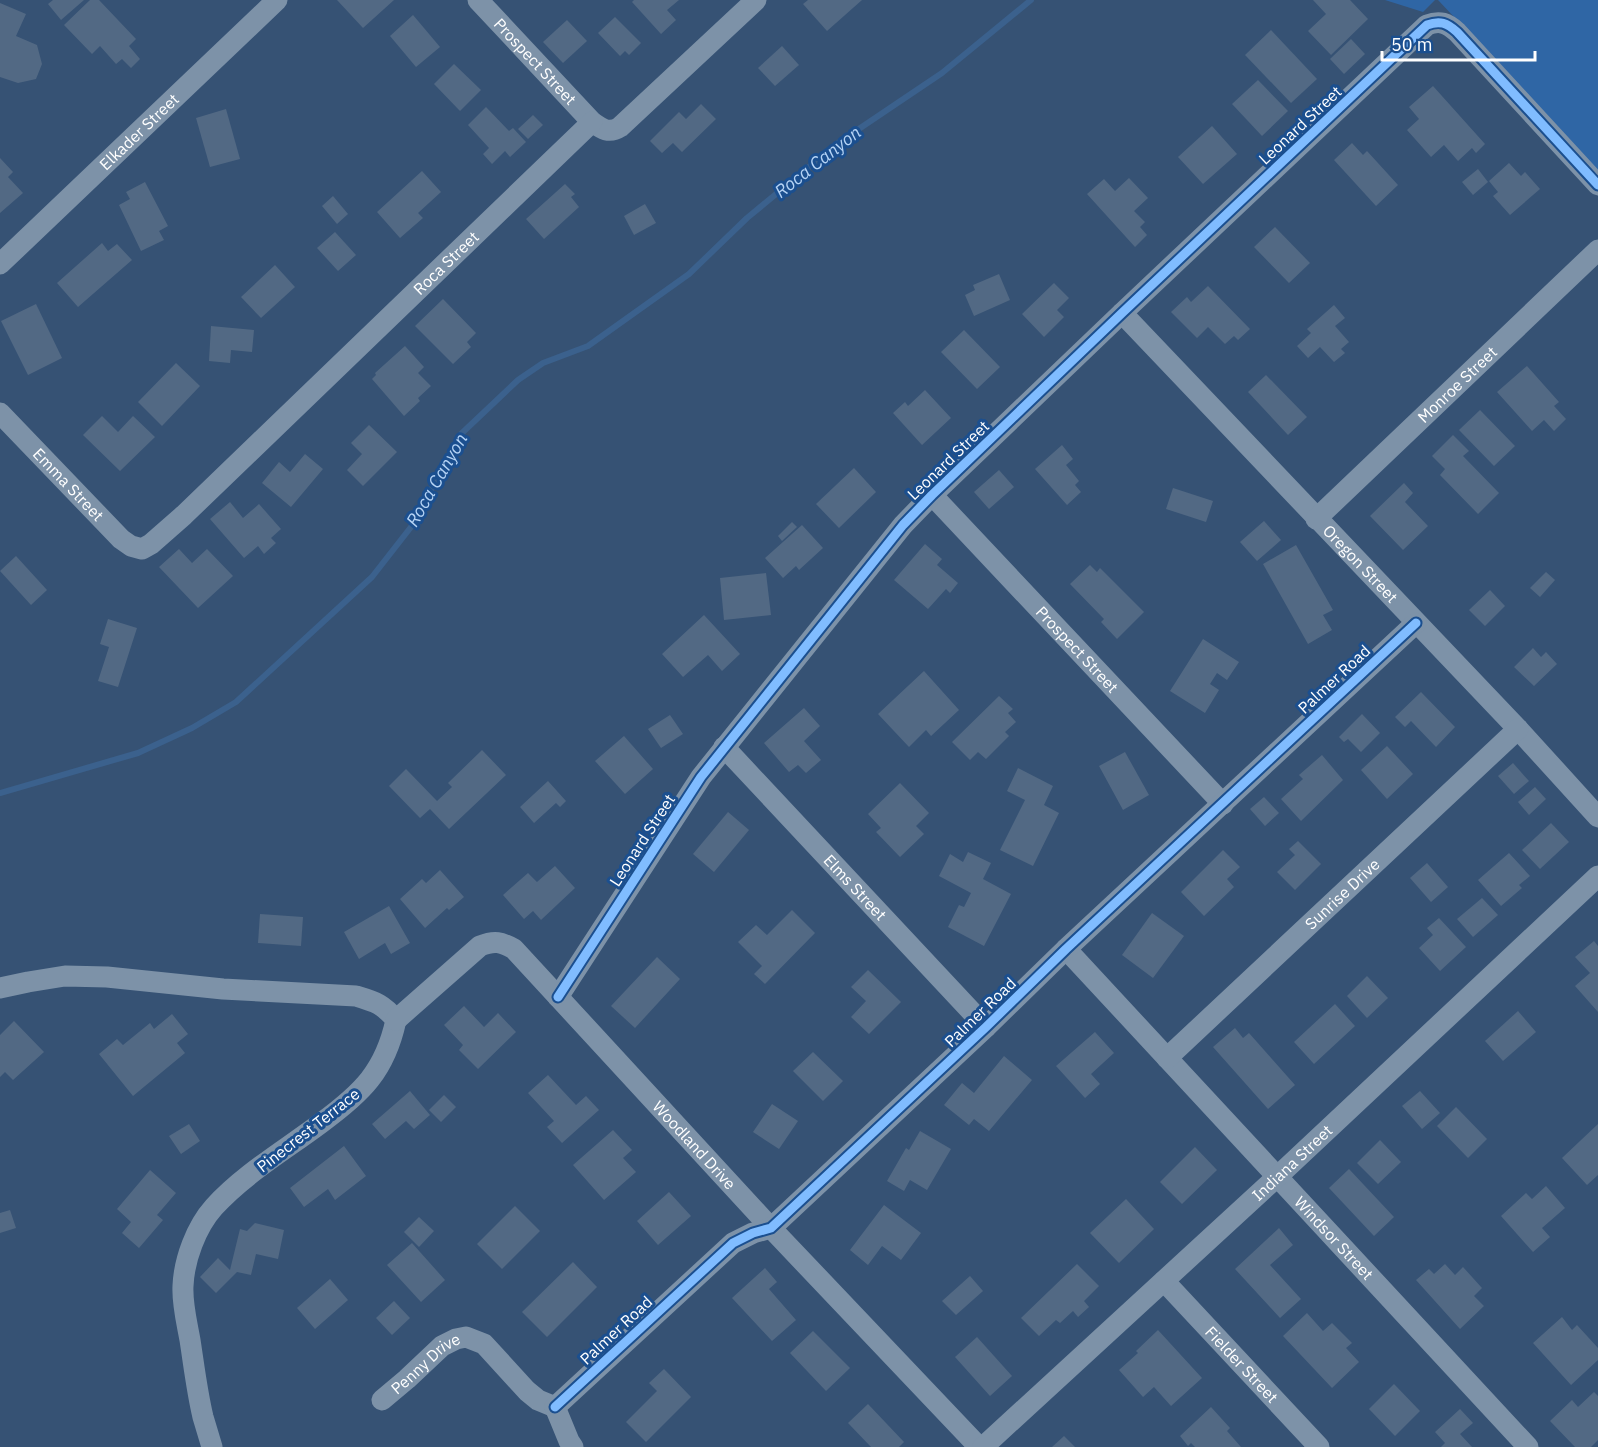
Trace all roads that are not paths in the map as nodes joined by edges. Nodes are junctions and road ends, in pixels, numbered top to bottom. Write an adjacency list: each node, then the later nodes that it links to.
1 (278, 0): 7 (street, Elkader Street)
2 (478, 0): 4 (street, Prospect Street)
3 (756, 0): 4 (street)
4 (592, 122): 12 (street, Roca Street)
5 (1598, 185): 8 (street, Leonard Street)
6 (1598, 250): 11 (street, Monroe Street)
7 (0, 264)
8 (1122, 313): 10 (street, Leonard Street); 11 (street, Oregon Street)
9 (0, 413): 12 (street, Emma Street)
10 (932, 495): 15 (street, Leonard Street); 16 (street, Prospect Street)
11 (1316, 519): 13 (street, Oregon Street)
12 (142, 549)
13 (1416, 623): 14 (street, Oregon Street); 16 (street, Palmer Road)
14 (1518, 729): 17 (street, Oregon Street); 24 (street, Sunrise Drive)
15 (724, 747): 21 (street, Leonard Street); 23 (street, Elms Street)
16 (1223, 804): 19 (street, Palmer Road)
17 (1598, 817)
18 (1598, 876): 25 (street, Indiana Street)
19 (1066, 949): 23 (street, Palmer Road); 24 (street, Windsor Street)
20 (0, 988): 22 (street)
21 (558, 997): 22 (street, Woodland Drive); 26 (street, Woodland Drive)
22 (396, 1020): 30 (street, Pinecrest Terrace)
23 (986, 1027): 26 (street, Palmer Road)
24 (1167, 1058): 25 (street, Windsor Street)
25 (1278, 1176): 27 (street, Indiana Street); 34 (street, Windsor Street)
26 (771, 1228): 29 (street, Palmer Road); 32 (street, Woodland Drive)
27 (1164, 1281): 32 (street, Indiana Street); 33 (street, Fielder Street)
28 (382, 1400): 29 (street, Penny Drive)
29 (555, 1407): 31 (street)
30 (212, 1447)
31 (573, 1447)
32 (981, 1447)
33 (1319, 1447)
34 (1528, 1447)

